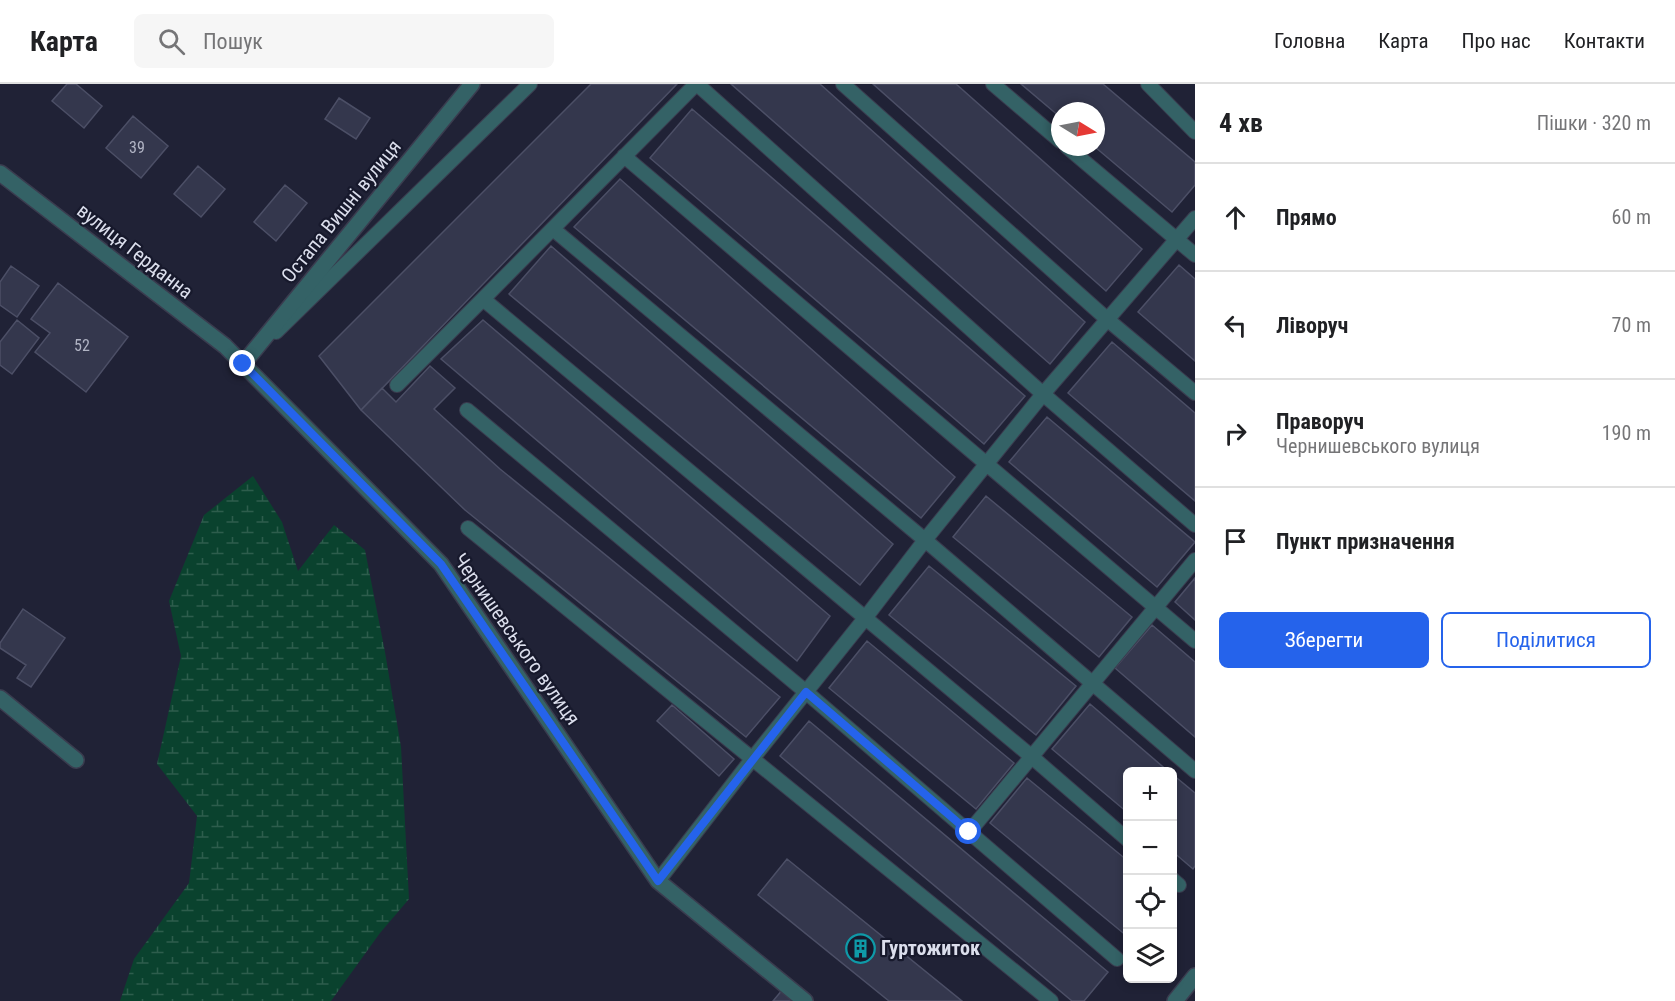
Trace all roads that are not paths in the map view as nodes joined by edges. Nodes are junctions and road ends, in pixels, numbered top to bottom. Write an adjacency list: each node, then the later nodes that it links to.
1 (472, 84): 18 (street, Остапа Вишні вулиця)
2 (530, 84): 18 (lane)
3 (696, 84): 9 (lane); 21 (lane)
4 (843, 84): 17 (lane)
5 (993, 84): 8 (lane)
6 (1148, 84): 7 (lane)
7 (1195, 132)
8 (1051, 133)
9 (624, 156): 13 (lane); 23 (lane)
10 (1078, 156): 14 (lane)
11 (0, 173): 18 (street, вулиця Герданна)
12 (1195, 218): 14 (lane)
13 (553, 229): 16 (lane); 26 (lane)
14 (1177, 240): 15 (lane); 17 (lane)
15 (1195, 255)
16 (483, 299): 19 (lane); 29 (lane)
17 (1108, 320): 20 (lane); 21 (lane)
18 (243, 364): 40 (street, Чернишевського вулиця)
19 (398, 385)
20 (1195, 393)
21 (1043, 394): 23 (lane); 24 (lane)
22 (467, 410): 32 (lane)
23 (987, 464): 26 (lane); 28 (lane)
24 (1195, 525)
25 (468, 528): 35 (lane)
26 (925, 540): 29 (lane); 31 (lane)
27 (1195, 560): 28 (lane)
28 (1156, 606): 30 (lane); 31 (lane)
29 (866, 617): 32 (lane); 34 (lane)
30 (1195, 641)
31 (1093, 683): 34 (lane); 37 (lane)
32 (806, 692): 35 (lane); 38 (lane)
33 (0, 698): 36 (street)
34 (1032, 757): 38 (lane); 39 (lane)
35 (753, 758): 40 (lane); 44 (lane)
36 (76, 760)
37 (1195, 771)
38 (969, 832): 41 (lane)
39 (1123, 836)
40 (658, 881): 43 (street, Чернишевського вулиця)
41 (1117, 959)
42 (1195, 976): 45 (street)
43 (805, 1001)
44 (1051, 1001)
45 (1175, 1001)

